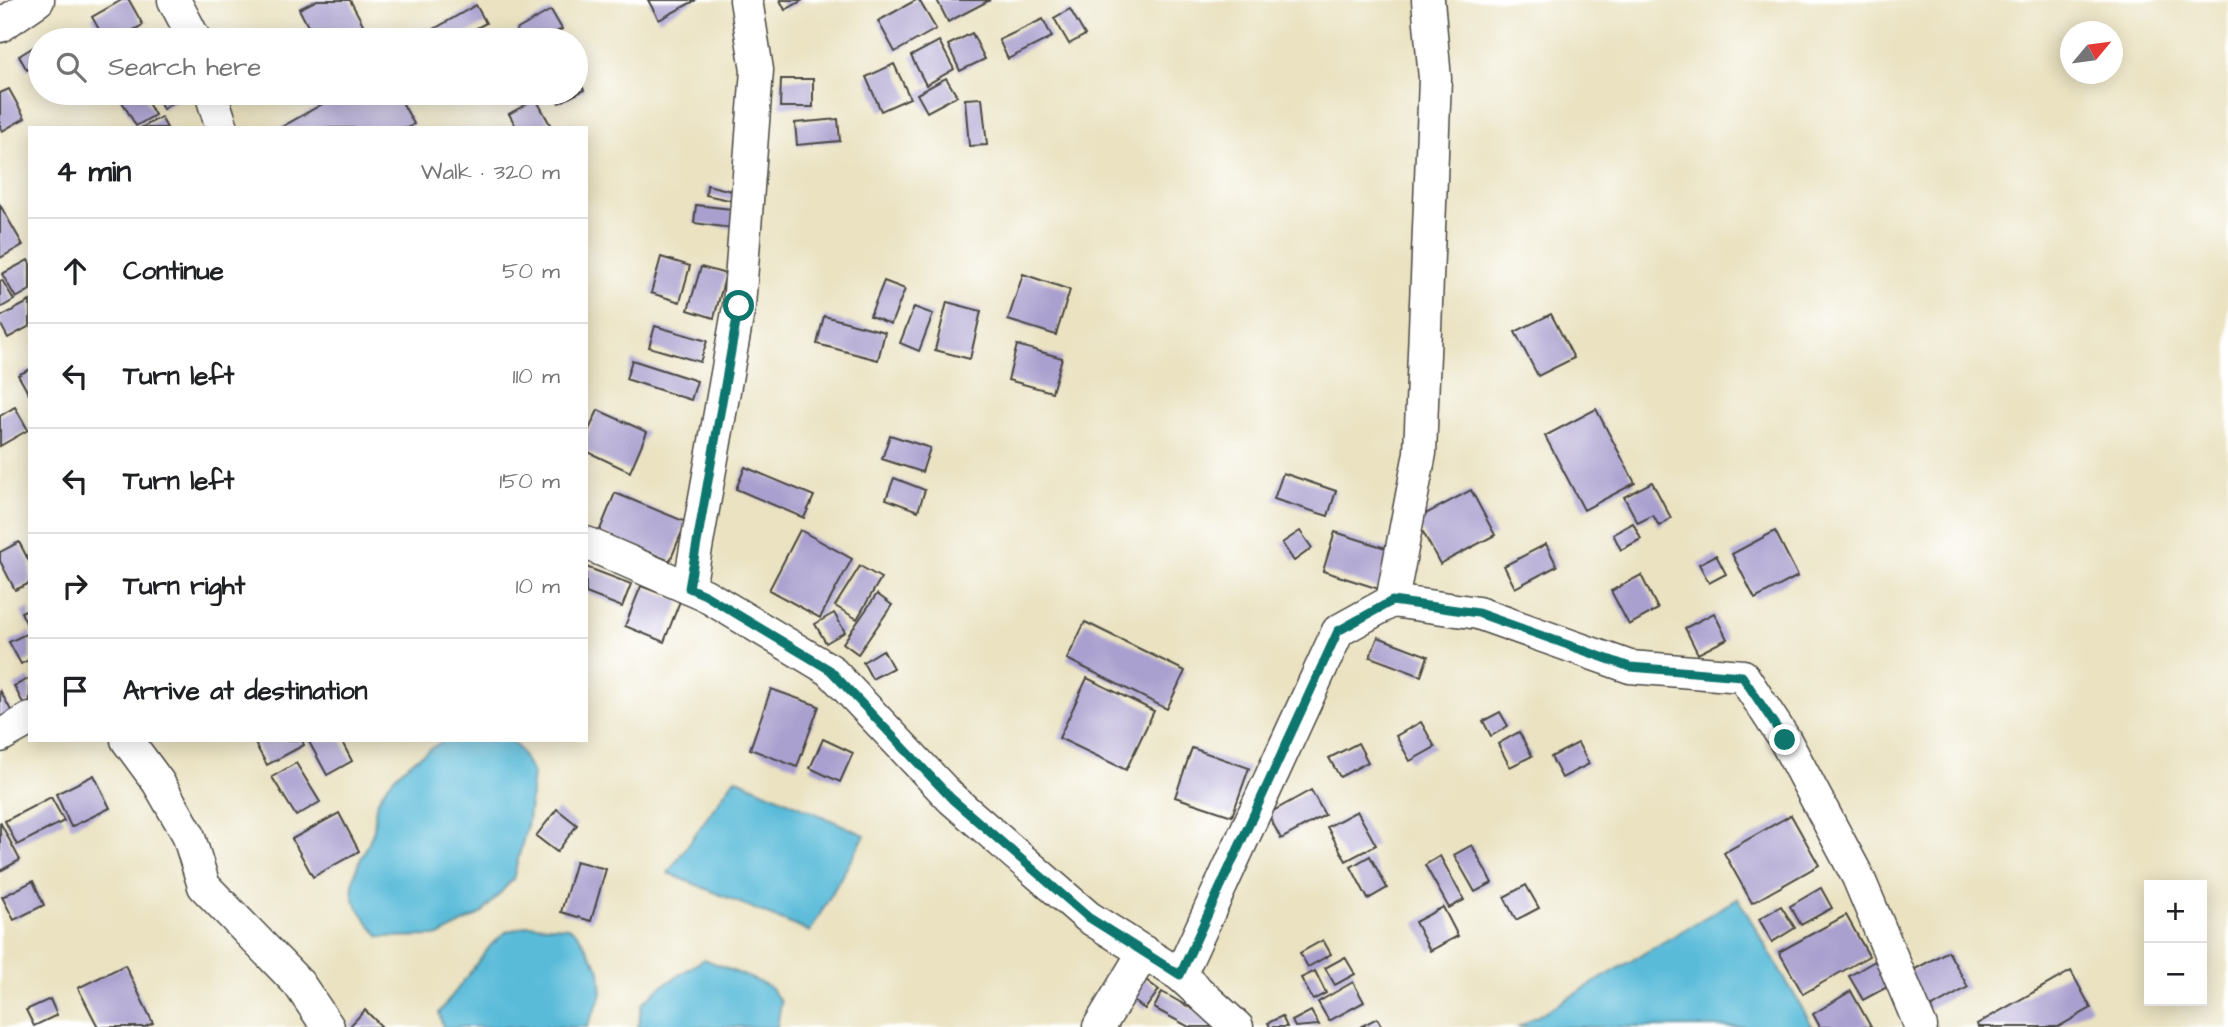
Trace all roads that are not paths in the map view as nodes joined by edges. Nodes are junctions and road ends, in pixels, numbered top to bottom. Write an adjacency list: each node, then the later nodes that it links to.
1 (37, 0): 5 (street)
2 (174, 0): 6 (street)
3 (746, 0): 10 (street)
4 (1428, 0): 11 (street)
5 (0, 26)
6 (189, 28)
7 (215, 105): 8 (street)
8 (221, 126)
9 (588, 544): 10 (street)
10 (689, 588): 15 (street)
11 (1392, 601): 16 (street); 20 (street)
12 (28, 720): 13 (street)
13 (0, 736)
14 (128, 742): 17 (street)
15 (1144, 952): 16 (street); 18 (street)
16 (1180, 975): 19 (street)
17 (328, 1027)
18 (1098, 1027)
19 (1237, 1027)
20 (1921, 1027)

